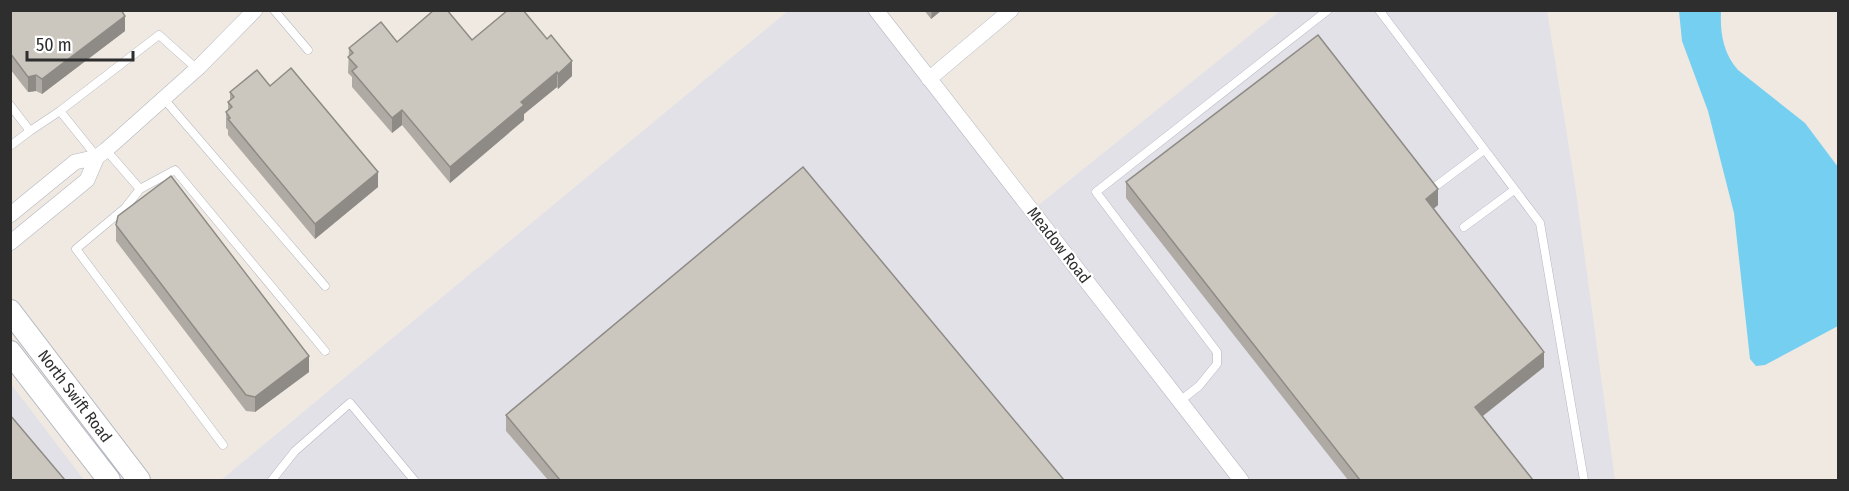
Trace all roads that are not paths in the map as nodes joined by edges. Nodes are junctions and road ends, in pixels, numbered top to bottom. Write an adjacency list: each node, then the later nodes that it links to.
1 (255, 10): 8 (street)
2 (274, 10): 7 (lane)
3 (876, 10): 9 (street, Meadow Road)
4 (1011, 10): 9 (street)
5 (1328, 10): 27 (lane)
6 (1379, 10): 15 (lane)
7 (308, 50)
8 (196, 69): 10 (street); 12 (lane)
9 (929, 79): 27 (street, Meadow Road)
10 (164, 99): 16 (street); 23 (lane)
11 (10, 105): 13 (lane)
12 (60, 111): 13 (lane); 16 (lane)
13 (30, 131): 14 (lane)
14 (10, 146)
15 (1484, 150): 18 (lane); 19 (lane)
16 (102, 154): 17 (lane); 20 (street); 22 (street)
17 (140, 189): 25 (lane); 28 (lane)
18 (1432, 189)
19 (1514, 189): 21 (lane); 34 (lane)
20 (10, 215)
21 (1464, 227)
22 (10, 243)
23 (326, 286)
24 (10, 311): 30 (street, North Swift Road)
25 (324, 351)
26 (10, 352): 29 (street, North Swift Road)
27 (1180, 401): 33 (street, Meadow Road)
28 (223, 446)
29 (109, 480)
30 (139, 480)
31 (272, 480): 32 (lane)
32 (414, 480)
33 (1241, 480)
34 (1584, 480)

